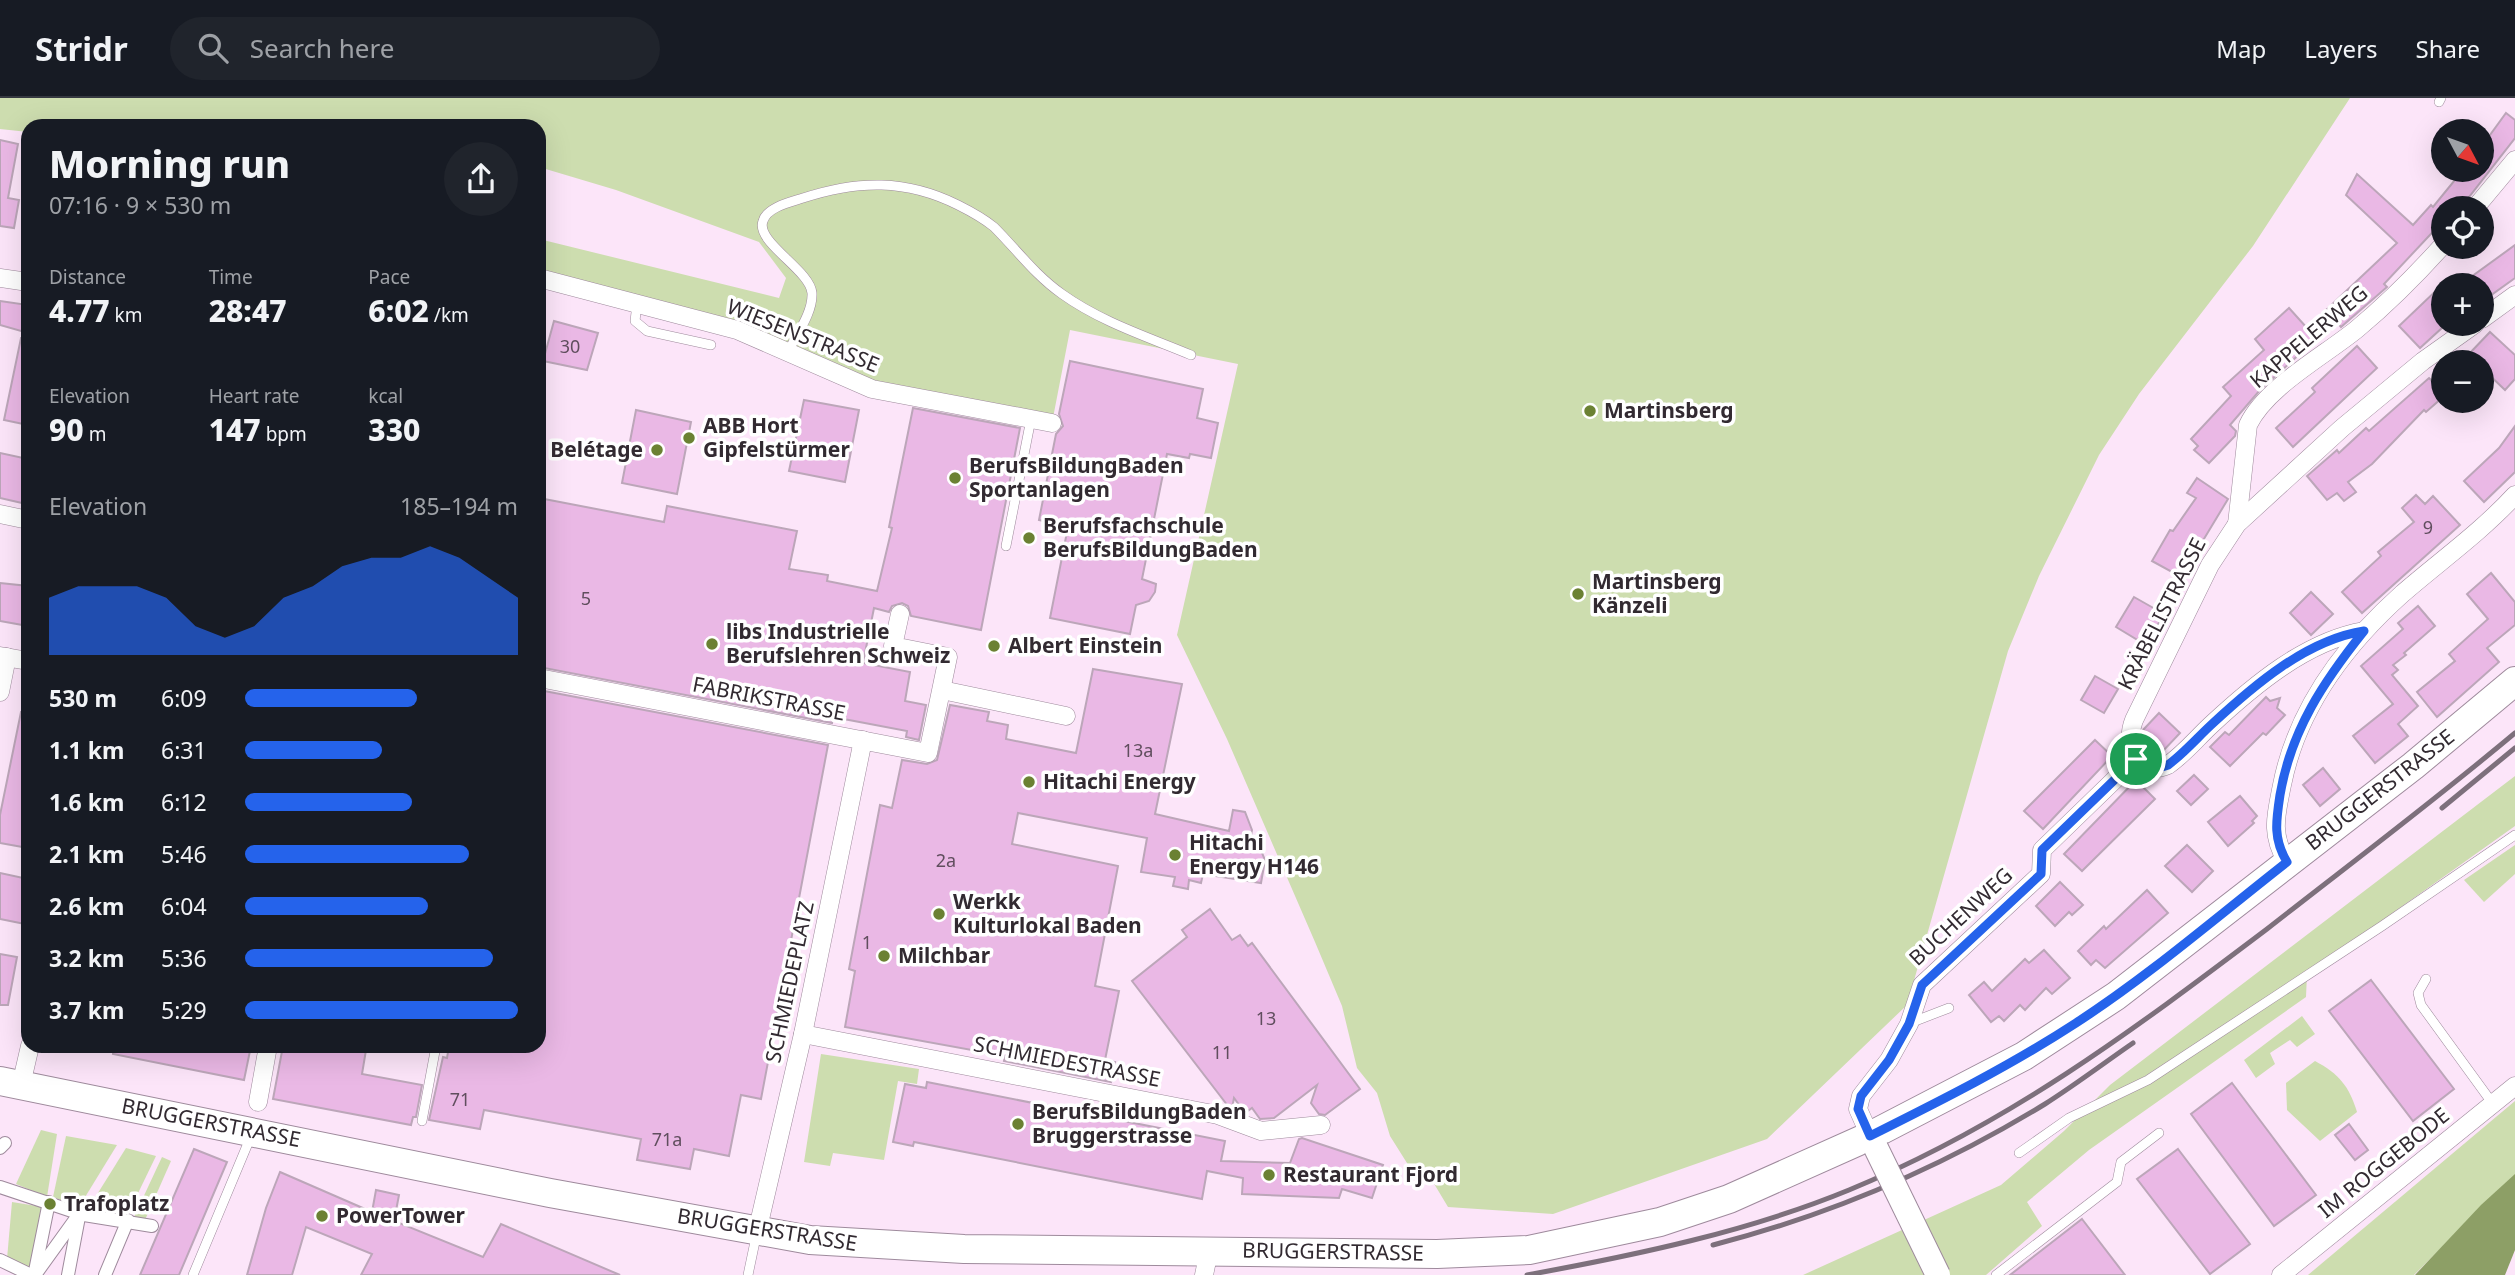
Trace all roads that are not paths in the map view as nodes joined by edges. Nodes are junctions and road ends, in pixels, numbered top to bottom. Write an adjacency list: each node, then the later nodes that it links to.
1 (2515, 160): 2 (street)
2 (2485, 196)
3 (2431, 257): 19 (street, KAPPELERWEG)
4 (0, 278): 6 (street)
5 (546, 280): 8 (street, WIESENSTRASSE)
6 (21, 281)
7 (2515, 295): 9 (street)
8 (637, 304): 11 (lane); 12 (street, WIESENSTRASSE)
9 (2494, 310)
10 (2458, 336): 19 (street, KRÄBELISTRASSE)
11 (710, 345)
12 (788, 352): 13 (lane); 14 (street, WIESENSTRASSE)
13 (1192, 355)
14 (1031, 419): 15 (street, WIESENSTRASSE); 20 (lane)
15 (1052, 422)
16 (2515, 495): 22 (street)
17 (0, 514): 18 (street)
18 (21, 518)
19 (2236, 524): 30 (street, KRÄBELISTRASSE)
20 (1006, 546)
21 (900, 614): 26 (street, FABRIKSTRASSE)
22 (2364, 631): 30 (street); 32 (street)
23 (4, 657): 27 (street)
24 (546, 679): 29 (street, FABRIKSTRASSE)
25 (2515, 681): 32 (main road, BRUGGERSTRASSE)
26 (942, 690): 28 (street); 29 (street, FABRIKSTRASSE)
27 (0, 692)
28 (1066, 716)
29 (863, 740): 36 (street, SCHMIEDEPLATZ)
30 (2136, 759): 35 (street, BUCHENWEG)
31 (2515, 835): 49 (lane)
32 (2287, 862): 48 (main road, BRUGGERSTRASSE)
33 (2426, 979): 43 (lane)
34 (1949, 1008): 35 (lane)
35 (1909, 1024): 48 (street, BUCHENWEG)
36 (803, 1034): 45 (street, SCHMIEDESTRASSE); 55 (street, SCHMIEDEPLATZ)
37 (26, 1053): 40 (street)
38 (267, 1053): 42 (street)
39 (435, 1053): 44 (lane)
40 (10, 1083): 46 (main road, BRUGGERSTRASSE)
41 (2515, 1086): 43 (street, IM ROGGEBODE)
42 (258, 1102)
43 (2493, 1104): 65 (street, IM ROGGEBODE)
44 (422, 1121)
45 (1321, 1125)
46 (253, 1131): 55 (main road, BRUGGERSTRASSE); 61 (lane)
47 (2159, 1133): 64 (lane)
48 (1873, 1142): 57 (main road, BRUGGERSTRASSE); 63 (main road, bridge)
49 (2019, 1153)
50 (0, 1187): 51 (street)
51 (49, 1202): 52 (street); 58 (street)
52 (79, 1214): 53 (street); 58 (street); 59 (street)
53 (128, 1220): 54 (street); 60 (street)
54 (152, 1226)
55 (757, 1232): 57 (main road, BRUGGERSTRASSE); 62 (lane)
56 (0, 1260): 58 (street)
57 (1206, 1263)
58 (33, 1275)
59 (68, 1275)
60 (105, 1275)
61 (193, 1275)
62 (748, 1275)
63 (1938, 1275)
64 (1996, 1275)
65 (2281, 1275)

